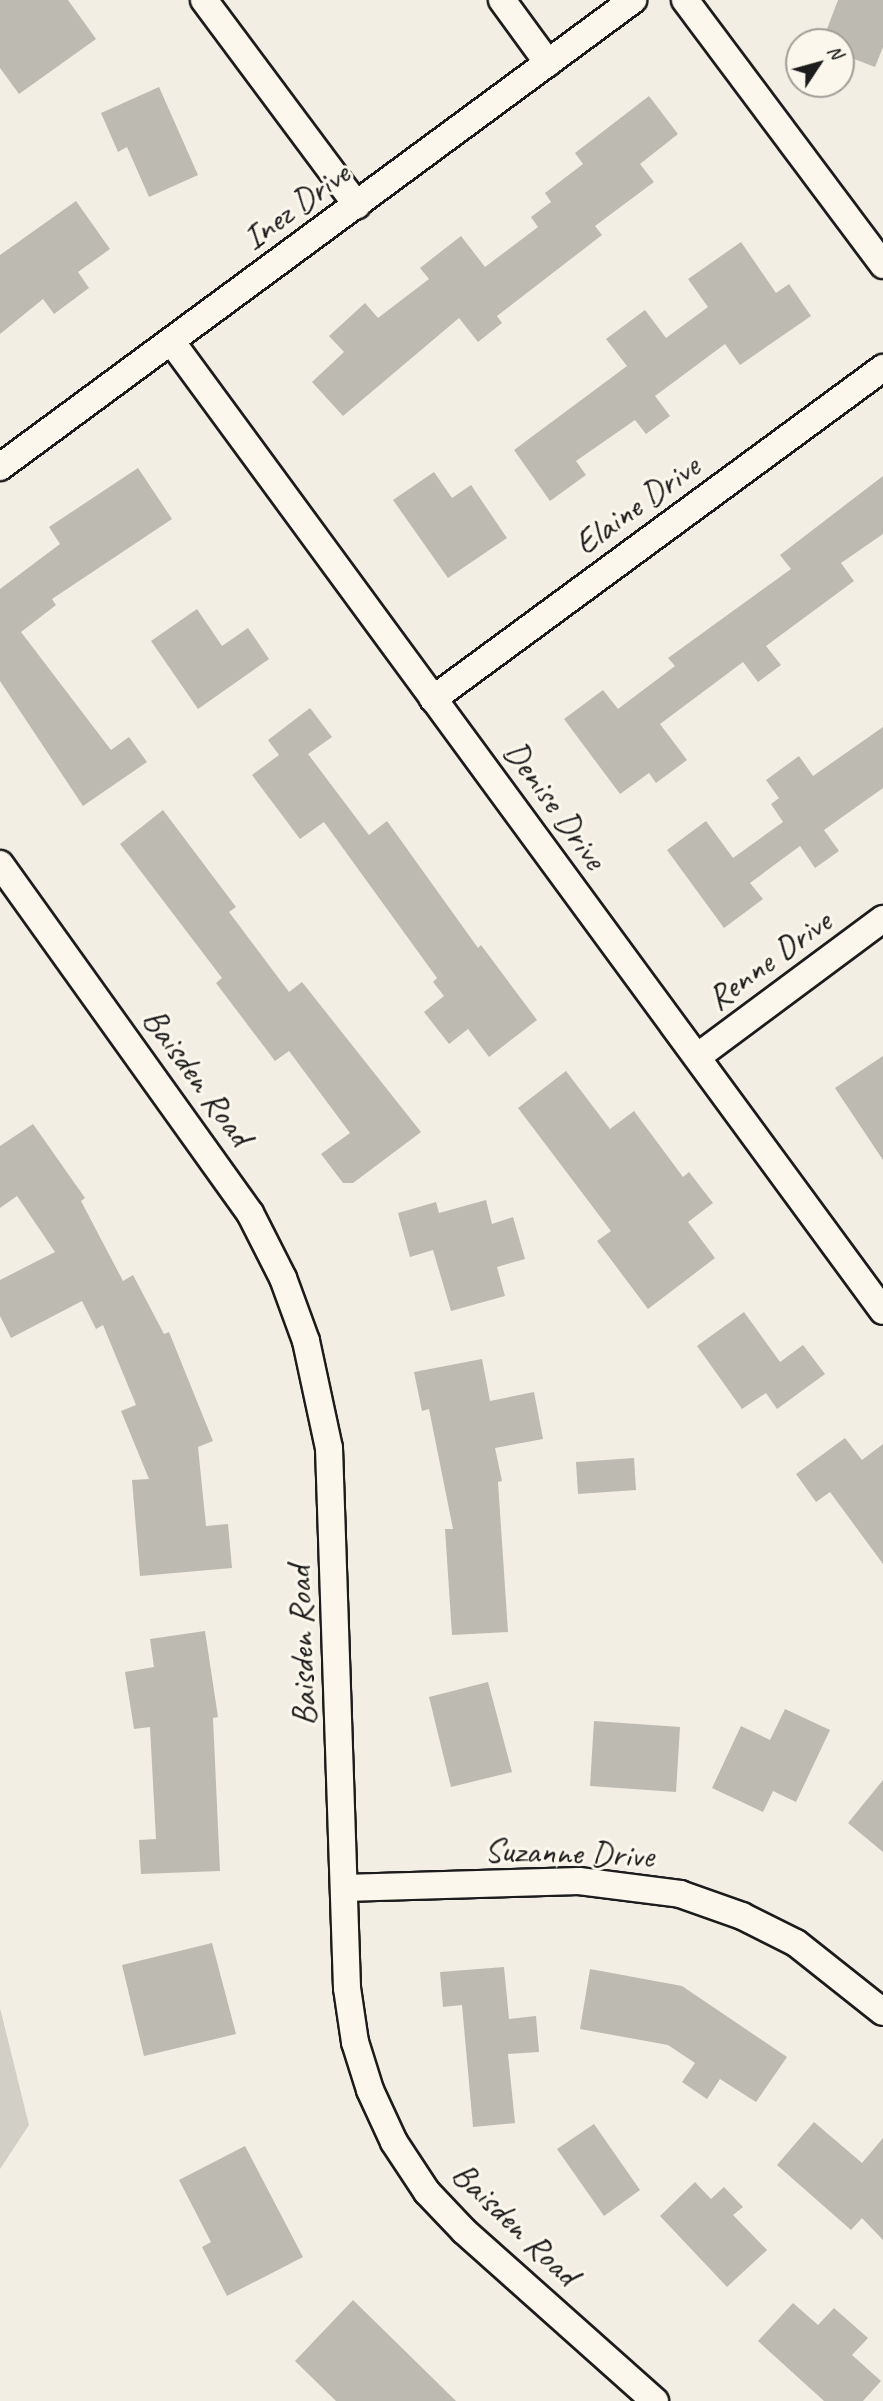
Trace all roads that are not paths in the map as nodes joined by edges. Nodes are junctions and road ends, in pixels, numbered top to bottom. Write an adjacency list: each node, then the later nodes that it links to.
1 (204, 0): 6 (street)
2 (502, 0): 5 (street)
3 (633, 0): 5 (street, Inez Drive)
4 (685, 0): 7 (street)
5 (548, 63): 6 (street, Inez Drive)
6 (357, 205): 8 (street, Inez Drive)
7 (883, 265)
8 (171, 341): 10 (street, Inez Drive); 11 (street, Denise Drive)
9 (883, 368): 11 (street, Elaine Drive)
10 (0, 467)
11 (433, 699): 14 (street, Denise Drive)
12 (0, 864): 16 (street, Baisden Road)
13 (883, 919): 14 (street, Renne Drive)
14 (697, 1057): 15 (street, Denise Drive)
15 (883, 1311)
16 (344, 1888): 17 (street, Suzanne Drive); 18 (street, Baisden Road)
17 (883, 2012)
18 (655, 2401)

